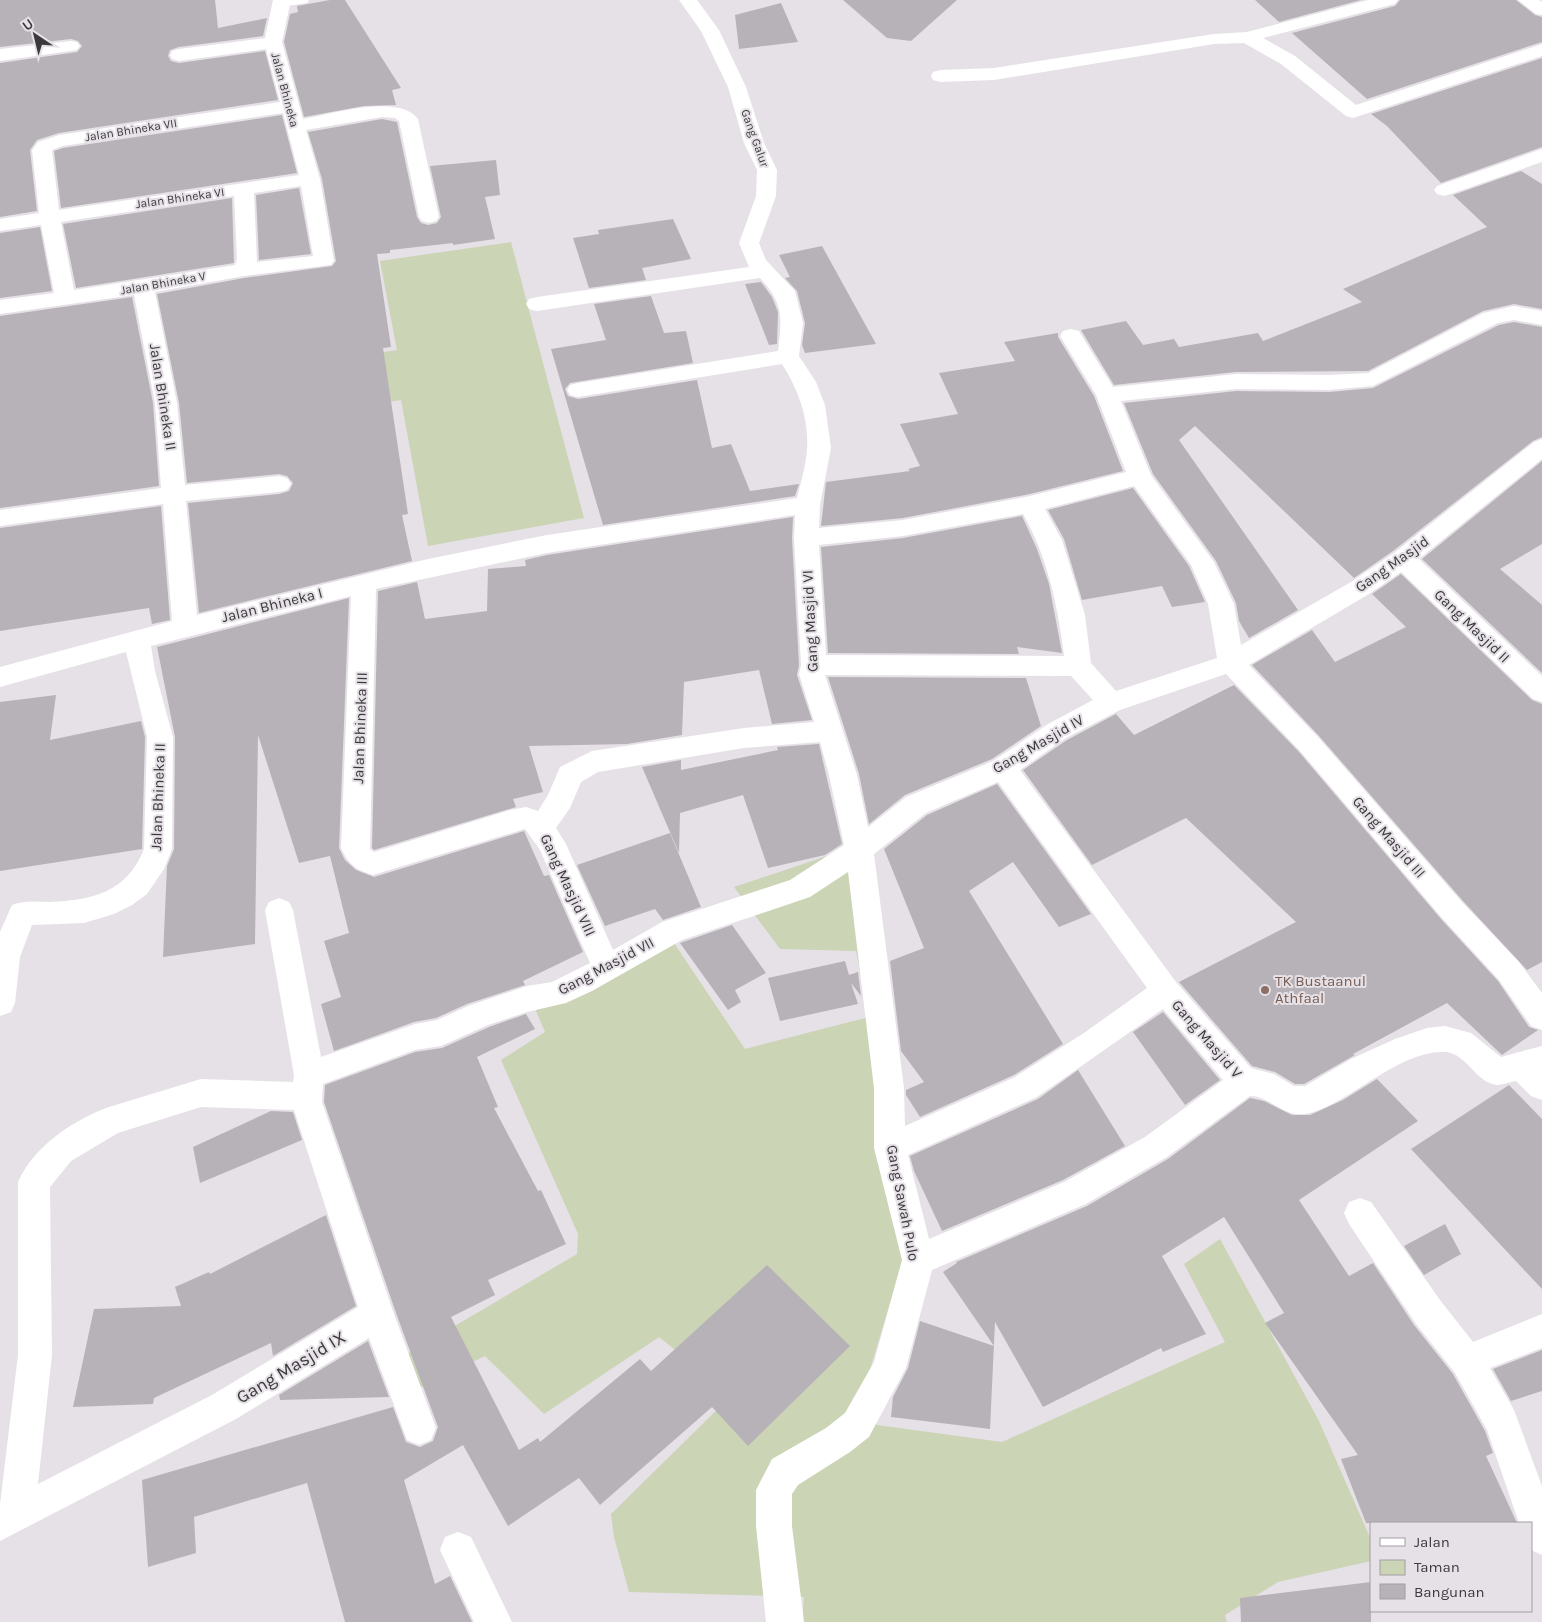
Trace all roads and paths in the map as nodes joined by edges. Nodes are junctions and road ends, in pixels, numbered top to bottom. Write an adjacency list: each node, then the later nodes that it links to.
1 (302, 0): 5 (lane)
2 (688, 0): 24 (street, Gang Galur)
3 (1389, 0): 7 (street)
4 (1527, 0): 6 (street)
5 (282, 1): 8 (street, Jalan Bhineka)
6 (1542, 10)
7 (1247, 37): 10 (street); 13 (street)
8 (273, 42): 12 (street); 14 (street, Jalan Bhineka)
9 (71, 46): 11 (street)
10 (1542, 50)
11 (0, 55)
12 (179, 55)
13 (940, 76)
14 (290, 106): 15 (street, Jalan Bhineka); 20 (street, Jalan Bhineka VII)
15 (294, 126): 17 (street, Jalan Bhineka); 21 (street)
16 (1542, 155): 19 (street)
17 (310, 179): 18 (street, Jalan Bhineka VI); 23 (street, Jalan Bhineka)
18 (244, 189): 20 (street, Jalan Bhineka VI); 23 (street)
19 (1444, 190)
20 (50, 217): 22 (street, Jalan Bhineka VI); 26 (street)
21 (429, 217)
22 (0, 225)
23 (244, 270): 25 (street, Jalan Bhineka V)
24 (763, 271): 27 (street); 31 (street, Gang Galur)
25 (143, 287): 26 (street, Jalan Bhineka V); 37 (street, Jalan Bhineka II)
26 (65, 297): 28 (street, Jalan Bhineka V)
27 (537, 304)
28 (0, 307)
29 (1542, 318): 33 (street)
30 (1071, 336): 33 (street)
31 (788, 356): 32 (street); 39 (street)
32 (578, 390)
33 (1107, 395): 35 (street)
34 (1542, 447): 42 (street, Gang Masjid)
35 (1140, 477): 38 (street); 46 (street)
36 (280, 484): 37 (street)
37 (175, 494): 40 (street); 44 (street, Jalan Bhineka II)
38 (1030, 504): 41 (street); 48 (street)
39 (808, 505): 41 (street, Gang Masjid VI); 43 (street, Jalan Bhineka I)
40 (0, 518)
41 (806, 538): 47 (street, Gang Masjid VI)
42 (1403, 559): 46 (street, Gang Masjid); 50 (street, Gang Masjid II)
43 (364, 583): 44 (street, Jalan Bhineka I); 56 (street, Jalan Bhineka III)
44 (185, 627): 45 (street, Jalan Bhineka I)
45 (137, 640): 49 (street, Jalan Bhineka I); 58 (street, Jalan Bhineka II)
46 (1230, 662): 51 (street, Gang Masjid IV); 62 (street, Gang Masjid III)
47 (814, 665): 48 (street); 52 (street, Gang Masjid VI)
48 (1078, 666): 51 (street)
49 (0, 677)
50 (1542, 692)
51 (1111, 703): 53 (street, Gang Masjid IV)
52 (829, 731): 54 (street); 55 (street, Gang Masjid VI)
53 (1002, 768): 55 (street, Gang Masjid IV); 60 (street, Gang Masjid V)
54 (541, 828): 56 (street, Gang Masjid VIII); 59 (street, Gang Masjid VIII)
55 (859, 850): 59 (street, Gang Masjid VII); 66 (street, Gang Sawah Pulo)
56 (373, 864)
57 (279, 910): 65 (street)
58 (11, 913): 61 (street, Jalan Bhineka II)
59 (607, 968): 65 (street, Gang Masjid VII)
60 (1166, 991): 64 (street, Gang Masjid V); 66 (street)
61 (0, 1003)
62 (1542, 1017)
63 (1535, 1071): 64 (street)
64 (1244, 1082): 68 (street, Gang Masjid V)
65 (307, 1086): 69 (street); 73 (street)
66 (890, 1148): 68 (street, Gang Sawah Pulo)
67 (1360, 1212): 71 (street)
68 (918, 1260): 77 (street, Gang Sawah Pulo)
69 (377, 1314): 72 (street); 73 (street, Gang Masjid IX)
70 (1542, 1331): 71 (street)
71 (1467, 1361): 74 (street)
72 (419, 1428)
73 (9, 1519)
74 (1538, 1530)
75 (458, 1550): 76 (street)
76 (493, 1622)
77 (785, 1622)

